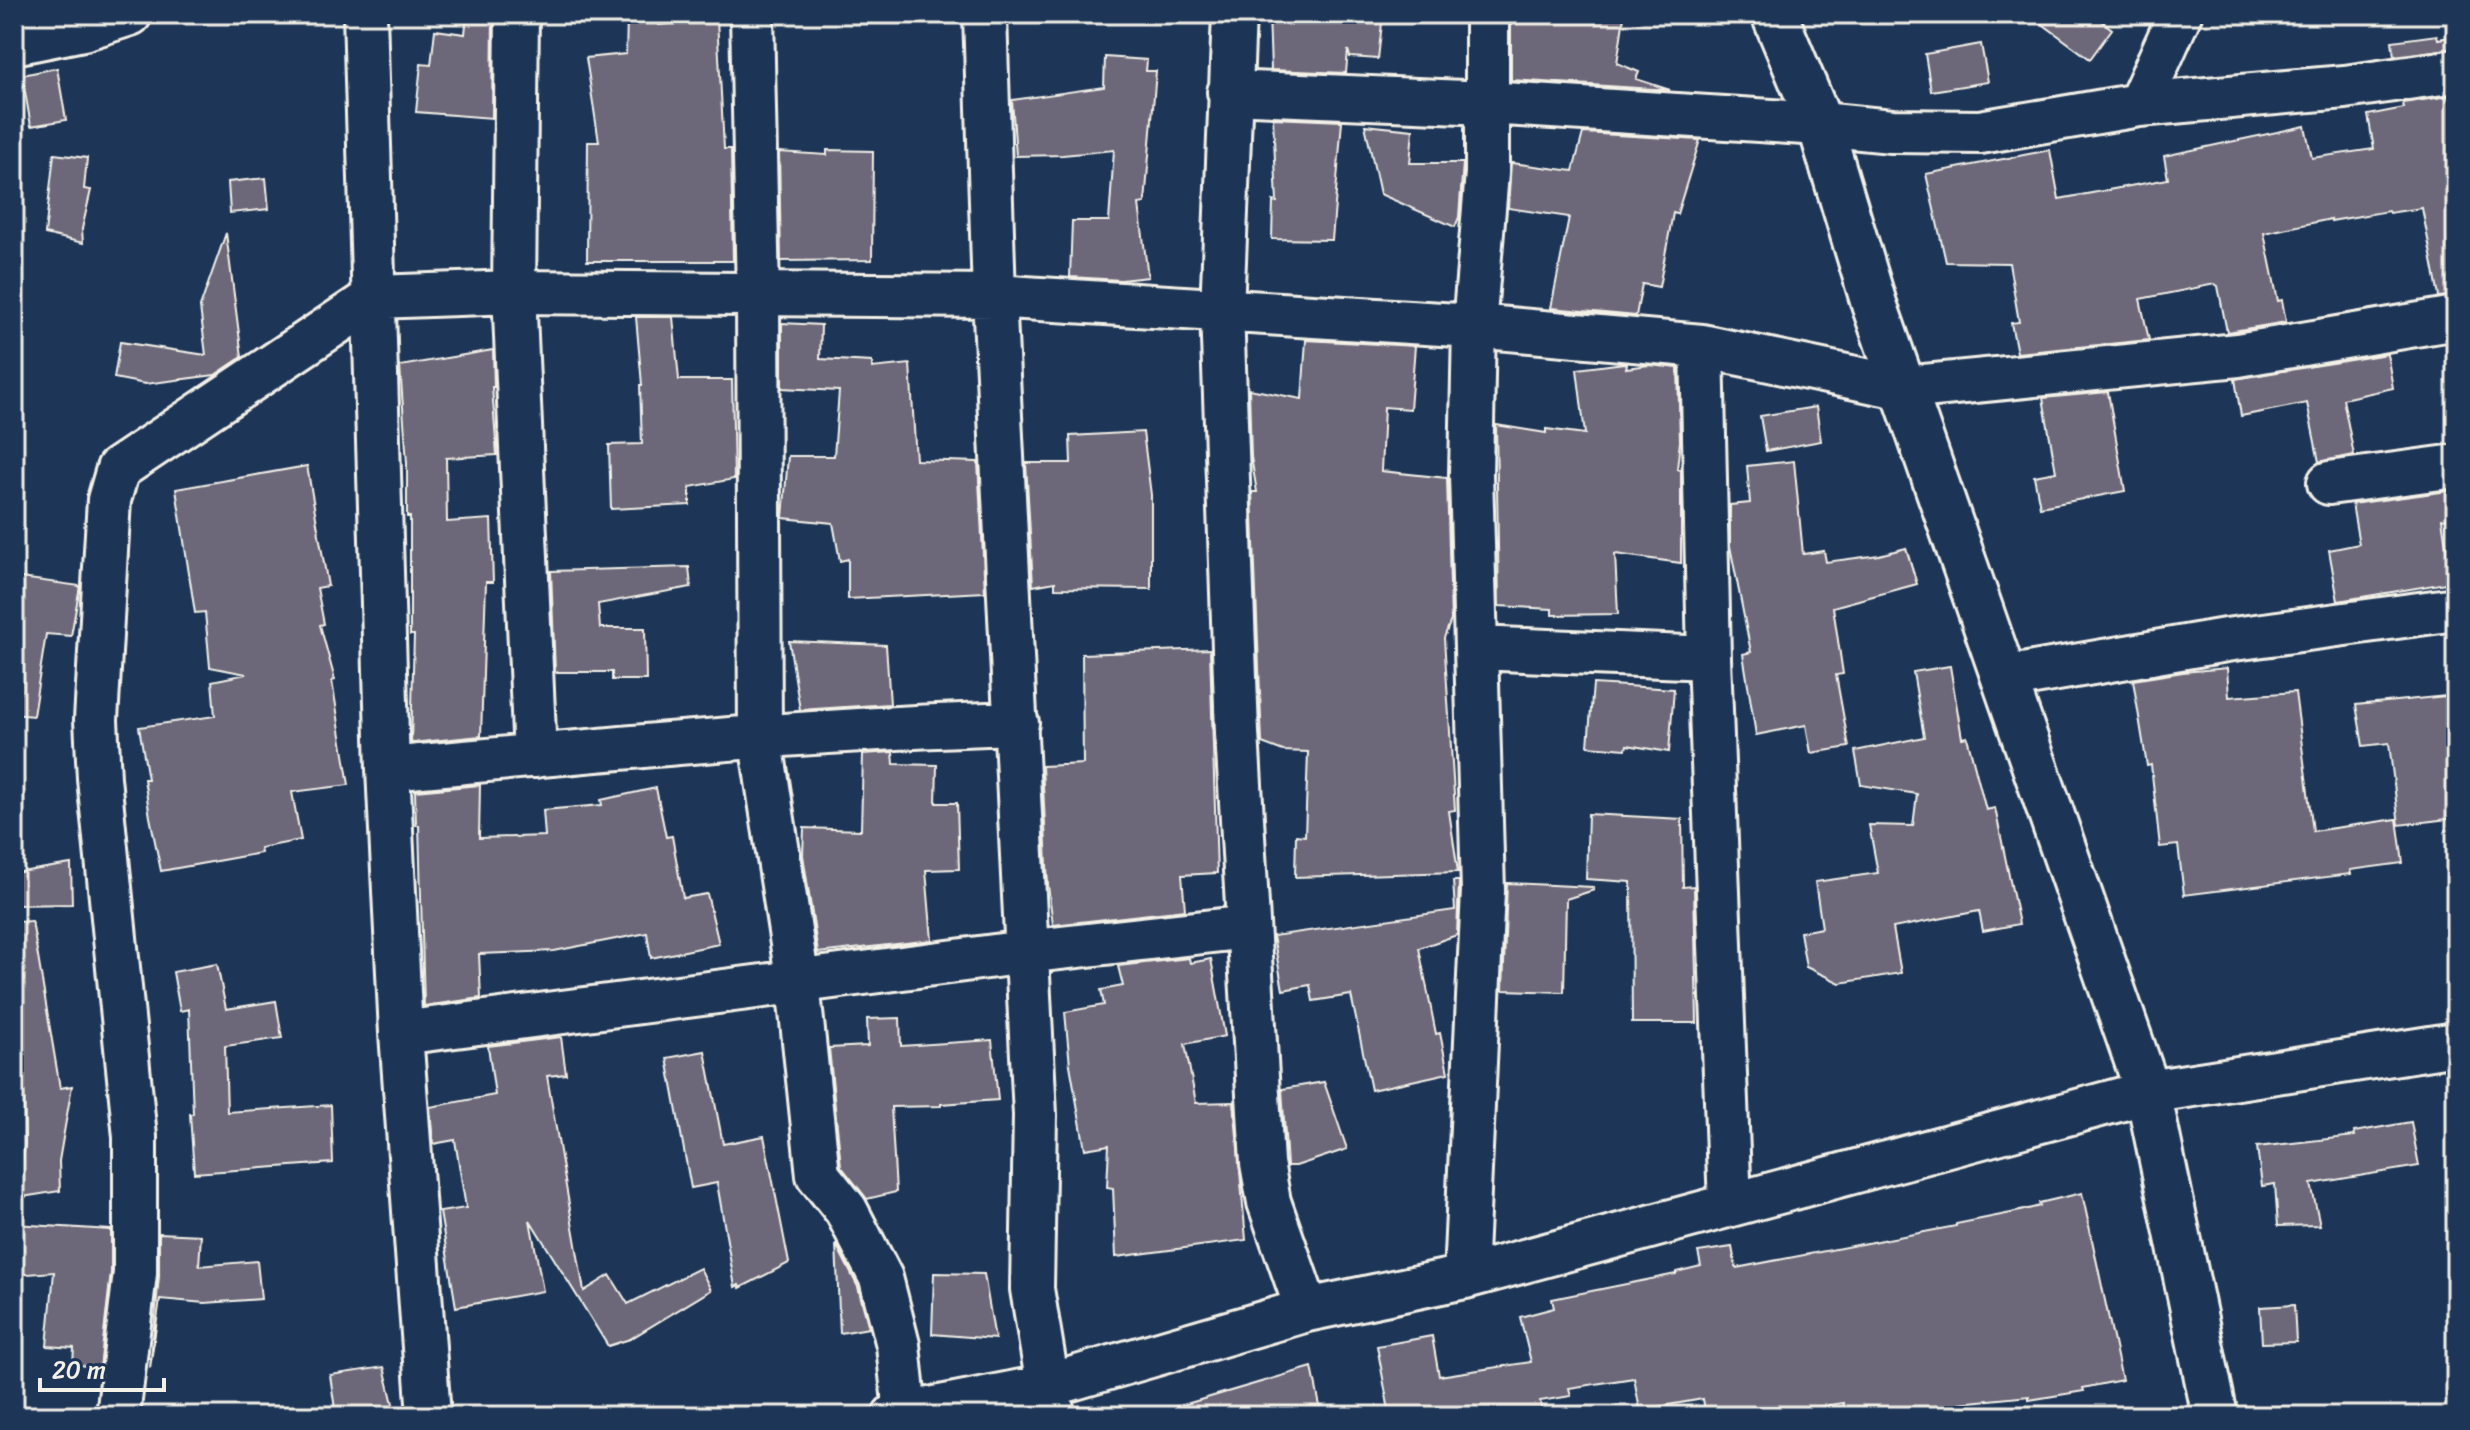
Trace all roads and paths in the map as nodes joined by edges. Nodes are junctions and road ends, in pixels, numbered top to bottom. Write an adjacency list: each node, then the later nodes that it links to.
1 (130, 14): 10 (street)
2 (365, 14): 19 (street)
3 (517, 14): 16 (street)
4 (752, 14): 17 (street)
5 (985, 14): 18 (street)
6 (1234, 14): 12 (street)
7 (1487, 14): 13 (street)
8 (1774, 14): 15 (street)
9 (2180, 14): 14 (street)
10 (14, 43)
11 (2456, 71): 14 (street)
12 (1229, 92): 13 (street); 20 (street)
13 (1487, 103): 15 (street); 22 (street)
14 (2139, 105): 15 (street)
15 (1820, 124): 24 (street)
16 (514, 292): 17 (street); 19 (street); 33 (street)
17 (758, 296): 18 (street); 32 (street)
18 (994, 296): 20 (street); 31 (street)
19 (375, 297): 34 (street); 46 (street)
20 (1222, 311): 22 (street); 35 (street)
21 (2456, 318): 24 (street)
22 (1474, 326): 23 (street); 28 (street)
23 (1702, 346): 24 (street); 29 (street)
24 (1904, 388): 30 (street)
25 (2456, 466): 26 (street)
26 (2329, 483)
27 (2456, 609): 30 (street)
28 (1477, 648): 29 (street); 42 (street)
29 (1709, 658): 41 (street)
30 (2005, 678): 40 (street)
31 (1017, 723): 32 (street); 36 (street)
32 (760, 735): 33 (street); 37 (street)
33 (535, 756): 34 (street)
34 (388, 769): 38 (street)
35 (1248, 927): 36 (street); 43 (street)
36 (1025, 952): 37 (street); 44 (street)
37 (798, 983): 38 (street); 45 (street)
38 (401, 1033): 47 (street)
39 (2456, 1044): 40 (street)
40 (2148, 1092): 41 (street); 48 (street)
41 (1730, 1205): 42 (street)
42 (1465, 1277): 43 (street)
43 (1307, 1310): 44 (street)
44 (1050, 1401): 45 (street)
45 (900, 1414)
46 (118, 1416)
47 (429, 1416)
48 (2215, 1416)

